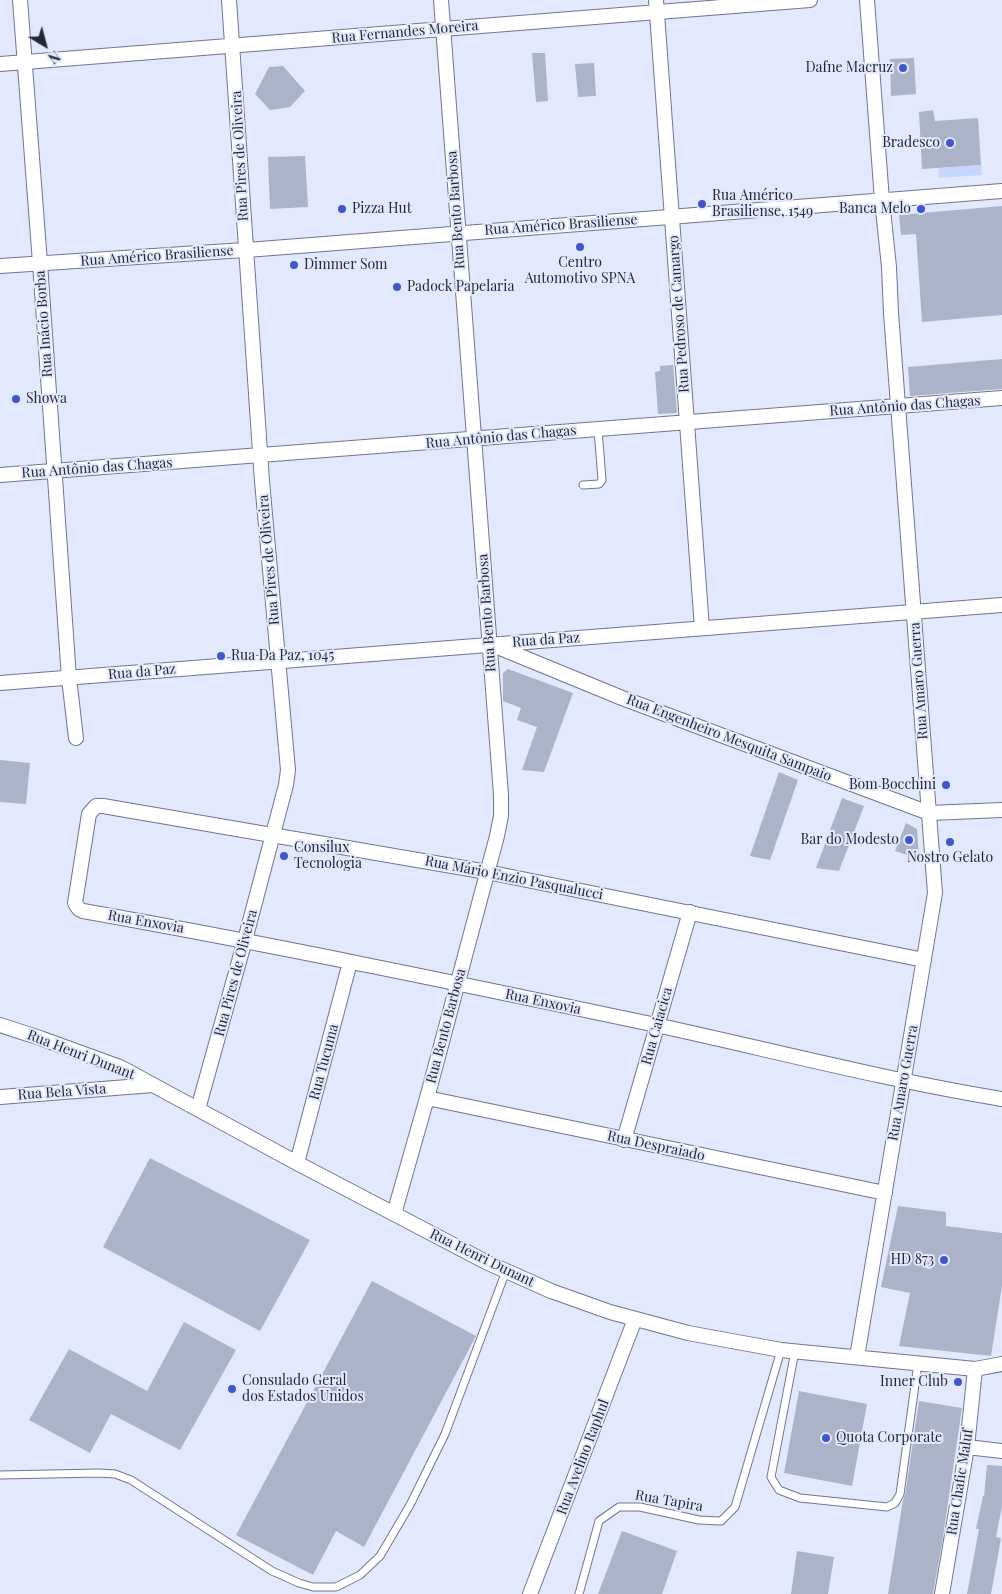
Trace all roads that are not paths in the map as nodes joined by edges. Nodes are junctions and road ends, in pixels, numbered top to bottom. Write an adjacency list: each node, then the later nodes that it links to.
1 (20, 0): 9 (street, Rua Inácio Borba)
2 (229, 0): 8 (street, Rua Pires de Oliveira)
3 (441, 0): 7 (street, Rua Bento Barbosa)
4 (810, 0): 6 (street, Rua Fernandes Moreira)
5 (867, 0): 12 (street, Rua Amaro Guerra)
6 (656, 6): 7 (street, Rua Fernandes Moreira); 13 (street, Rua Pedroso de Camargo)
7 (443, 29): 8 (street, Rua Fernandes Moreira); 14 (street, Rua Bento Barbosa)
8 (233, 45): 9 (street, Rua Fernandes Moreira); 15 (street, Rua Pires de Oliveira)
9 (25, 62): 10 (street, Rua Fernandes Moreira); 16 (street, Rua Inácio Borba)
10 (0, 64)
11 (1002, 191): 12 (street, Rua Américo Brasiliense)
12 (882, 200): 13 (street, Rua Américo Brasiliense); 19 (street, Rua Amaro Guerra)
13 (672, 218): 14 (street, Rua Américo Brasiliense); 20 (street, Rua Pedroso de Camargo)
14 (458, 233): 15 (street, Rua Américo Brasiliense); 22 (street, Rua Bento Barbosa)
15 (245, 250): 16 (street, Rua Américo Brasiliense); 23 (street, Rua Pires de Oliveira)
16 (40, 263): 17 (street, Rua Américo Brasiliense); 24 (street, Rua Inácio Borba)
17 (0, 266)
18 (1002, 398): 19 (street, Rua Antônio das Chagas)
19 (898, 406): 20 (street, Rua Antônio das Chagas); 28 (street, Rua Amaro Guerra)
20 (687, 423): 21 (street, Rua Antônio das Chagas); 29 (street, Rua Pedroso de Camargo)
21 (598, 430): 22 (street, Rua Antônio das Chagas); 26 (lane)
22 (474, 439): 23 (street, Rua Antônio das Chagas); 30 (street, Rua Bento Barbosa)
23 (261, 456): 24 (street, Rua Antônio das Chagas); 31 (street, Rua Pires de Oliveira)
24 (54, 471): 25 (street, Rua Antônio das Chagas); 32 (street, Rua Inácio Borba)
25 (0, 476)
26 (583, 485)
27 (1002, 605): 28 (street, Rua da Paz)
28 (914, 612): 29 (street, Rua da Paz); 36 (street, Rua Amaro Guerra)
29 (702, 628): 30 (street, Rua da Paz)
30 (490, 644): 31 (street, Rua da Paz); 36 (street, Rua Engenheiro Mesquita Sampaio); 38 (street, Rua Bento Barbosa)
31 (277, 661): 32 (street, Rua da Paz); 37 (street, Rua Pires de Oliveira)
32 (69, 678): 33 (street, Rua da Paz); 34 (street, Rua Inácio Borba)
33 (0, 682)
34 (76, 738)
35 (1002, 810): 36 (street, Rua Engenheiro Mesquita Sampaio)
36 (929, 813): 42 (street, Rua Amaro Guerra)
37 (273, 836): 38 (street, Rua Mário Enzio Pasqualucci); 39 (street, Rua Mário Enzio Pasqualucci); 41 (street, Rua Pires de Oliveira)
38 (487, 872): 40 (street, Rua Mário Enzio Pasqualucci); 44 (street, Rua Bento Barbosa)
39 (83, 911): 41 (street, Rua Enxovia)
40 (690, 912): 42 (street, Rua Mário Enzio Pasqualucci); 46 (street, Rua Caiacica)
41 (245, 940): 43 (street, Rua Enxovia); 52 (street, Rua Pires de Oliveira)
42 (924, 960): 47 (street, Rua Amaro Guerra)
43 (350, 962): 44 (street, Rua Enxovia); 54 (street, Rua Tucuma)
44 (458, 984): 46 (street, Rua Enxovia); 50 (street, Rua Bento Barbosa)
45 (0, 1025): 48 (street, Rua Henri Dunant)
46 (658, 1026): 47 (street, Rua Enxovia); 53 (street, Rua Caiacica)
47 (903, 1080): 51 (street, Rua Enxovia); 55 (street, Rua Amaro Guerra)
48 (154, 1085): 49 (street, Rua Bela Vista); 52 (street, Rua Henri Dunant)
49 (0, 1097)
50 (427, 1098): 53 (street, Rua Despraiado); 56 (street, Rua Bento Barbosa)
51 (1002, 1099)
52 (198, 1109): 54 (street, Rua Henri Dunant)
53 (624, 1140): 55 (street, Rua Despraiado)
54 (297, 1163): 56 (street, Rua Henri Dunant)
55 (885, 1193): 61 (street, Rua Amaro Guerra)
56 (394, 1214): 57 (street, Rua Henri Dunant)
57 (506, 1271): 58 (street, Rua Henri Dunant); 67 (lane)
58 (635, 1319): 59 (street, Rua Henri Dunant); 68 (street, Rua Avelino Raphul)
59 (781, 1350): 60 (street, Rua Henri Dunant); 69 (lane, Rua Tapira)
60 (795, 1351): 61 (street, Rua Henri Dunant); 62 (lane)
61 (857, 1357): 62 (street, Rua Henri Dunant)
62 (918, 1363): 64 (street, Rua Henri Dunant)
63 (1002, 1364): 64 (street, Rua Henri Dunant)
64 (976, 1369): 65 (street, Rua Chafic Maluf)
65 (967, 1446): 66 (street); 70 (street, Rua Chafic Maluf)
66 (1002, 1451)
67 (0, 1474)
68 (530, 1594)
69 (579, 1594)
70 (942, 1594)

